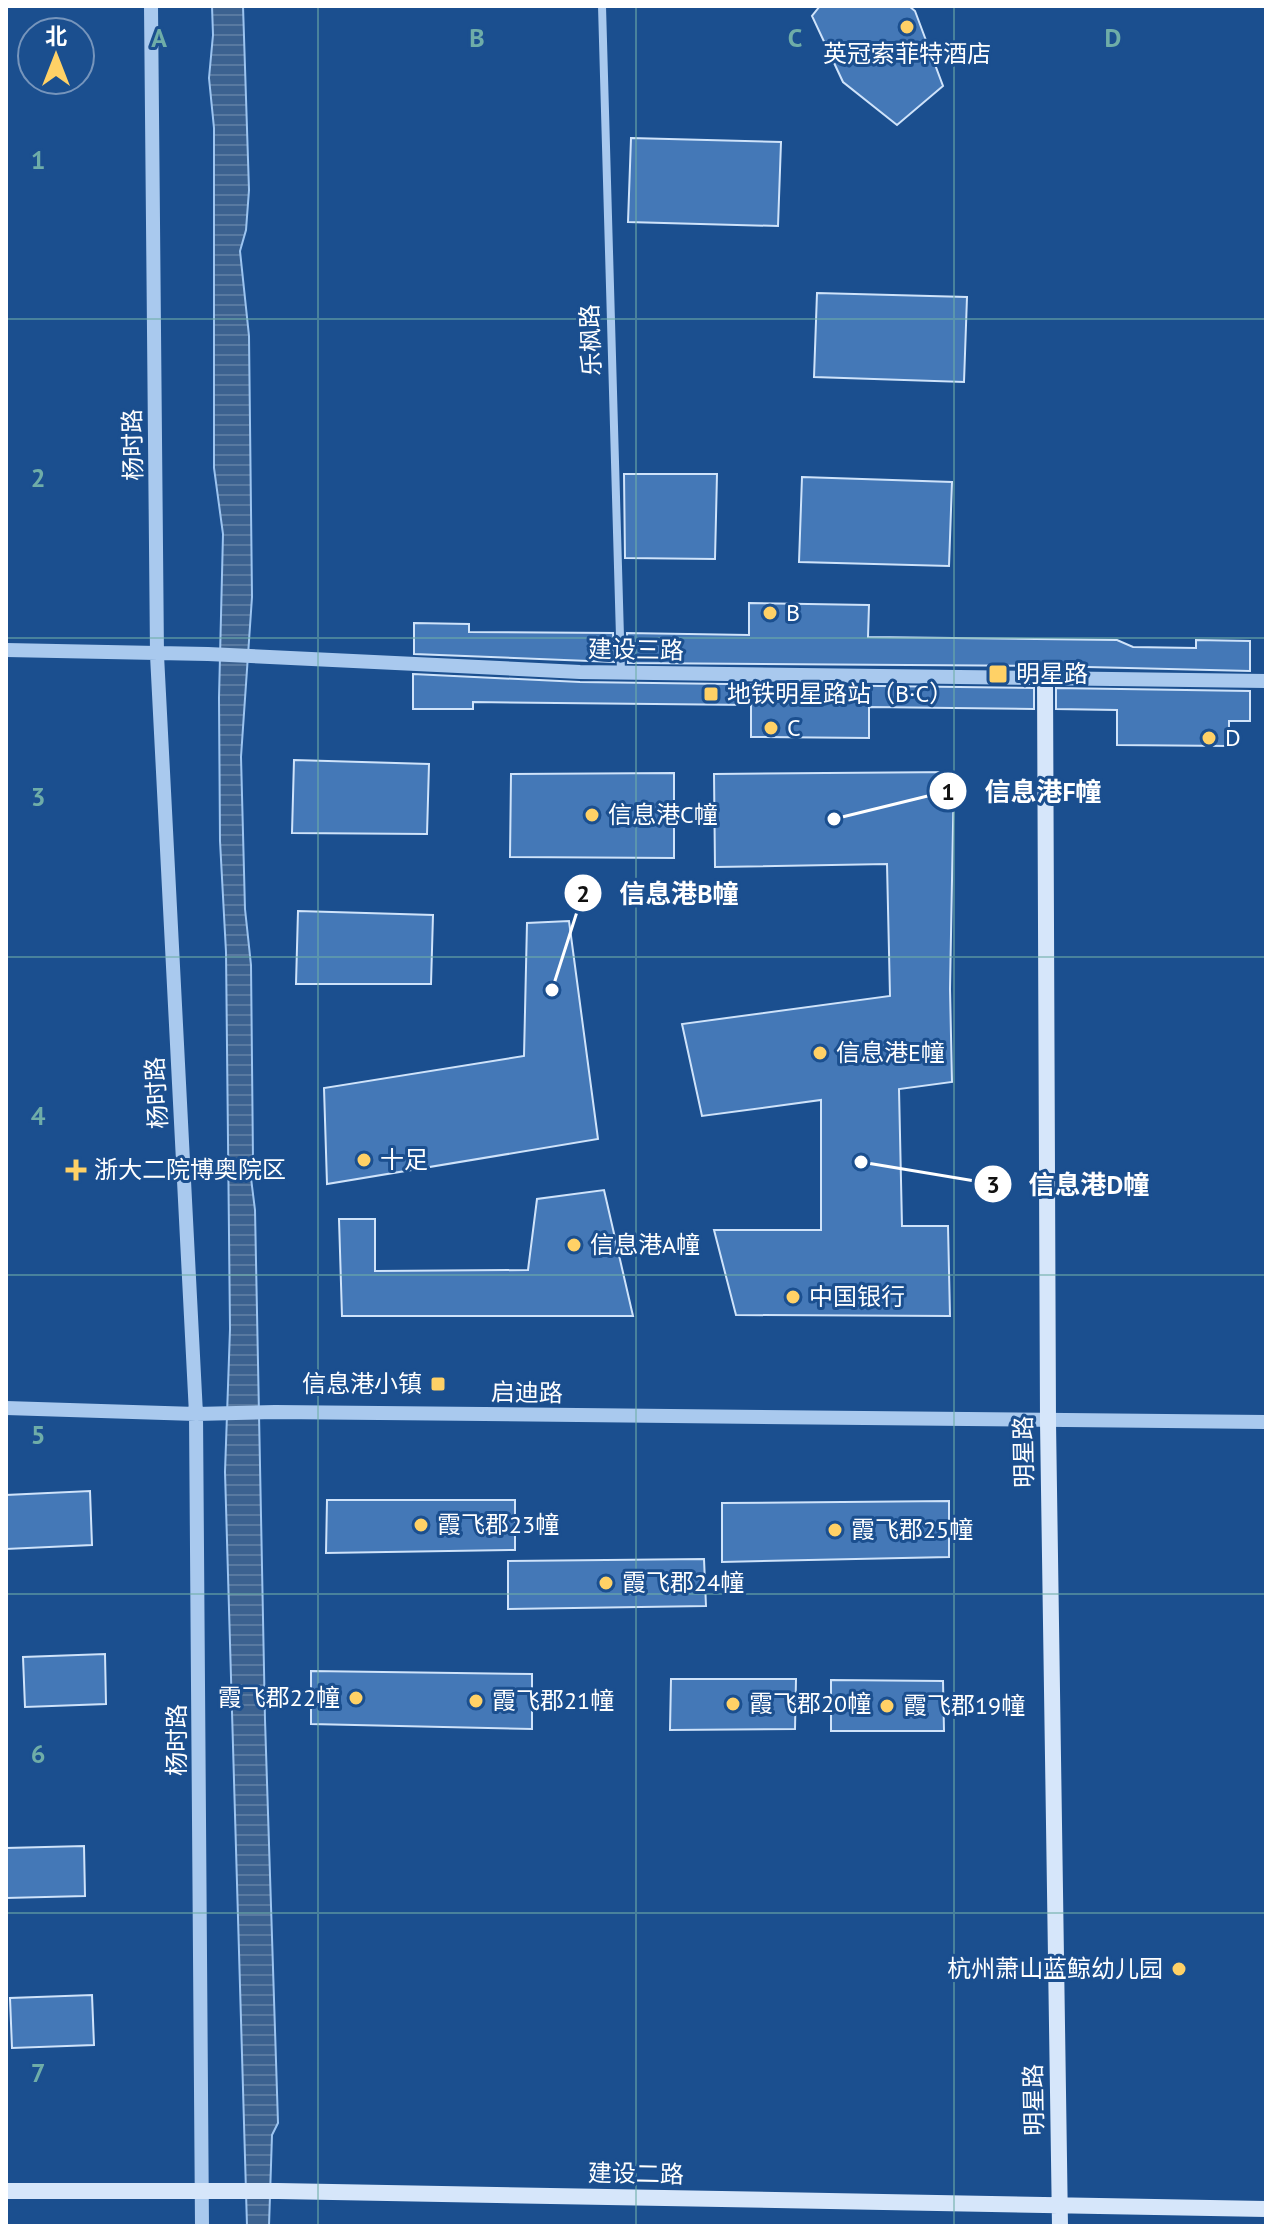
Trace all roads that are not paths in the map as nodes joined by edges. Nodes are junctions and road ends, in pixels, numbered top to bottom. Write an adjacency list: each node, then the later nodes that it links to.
1 (151, 6): 4 (street, 杨时路)
2 (602, 6): 5 (street, 乐枫路)
3 (6, 650): 4 (street, 建设三路)
4 (157, 655): 5 (street, 建设三路); 9 (street, 杨时路)
5 (621, 672): 6 (street, 建设三路)
6 (1045, 677): 7 (street, 建设三路); 10 (main road, 明星路)
7 (1266, 681)
8 (6, 1408): 9 (street, 启迪路)
9 (196, 1414): 10 (street, 启迪路); 13 (street, 杨时路)
10 (1048, 1422): 11 (street, 启迪路); 14 (main road, 明星路)
11 (1266, 1422)
12 (6, 2191): 13 (main road, 建设二路)
13 (202, 2192): 14 (main road, 建设二路); 16 (street, 杨时路)
14 (1060, 2207): 15 (main road, 建设二路); 17 (main road, 明星路)
15 (1266, 2209)
16 (202, 2226)
17 (1060, 2226)

